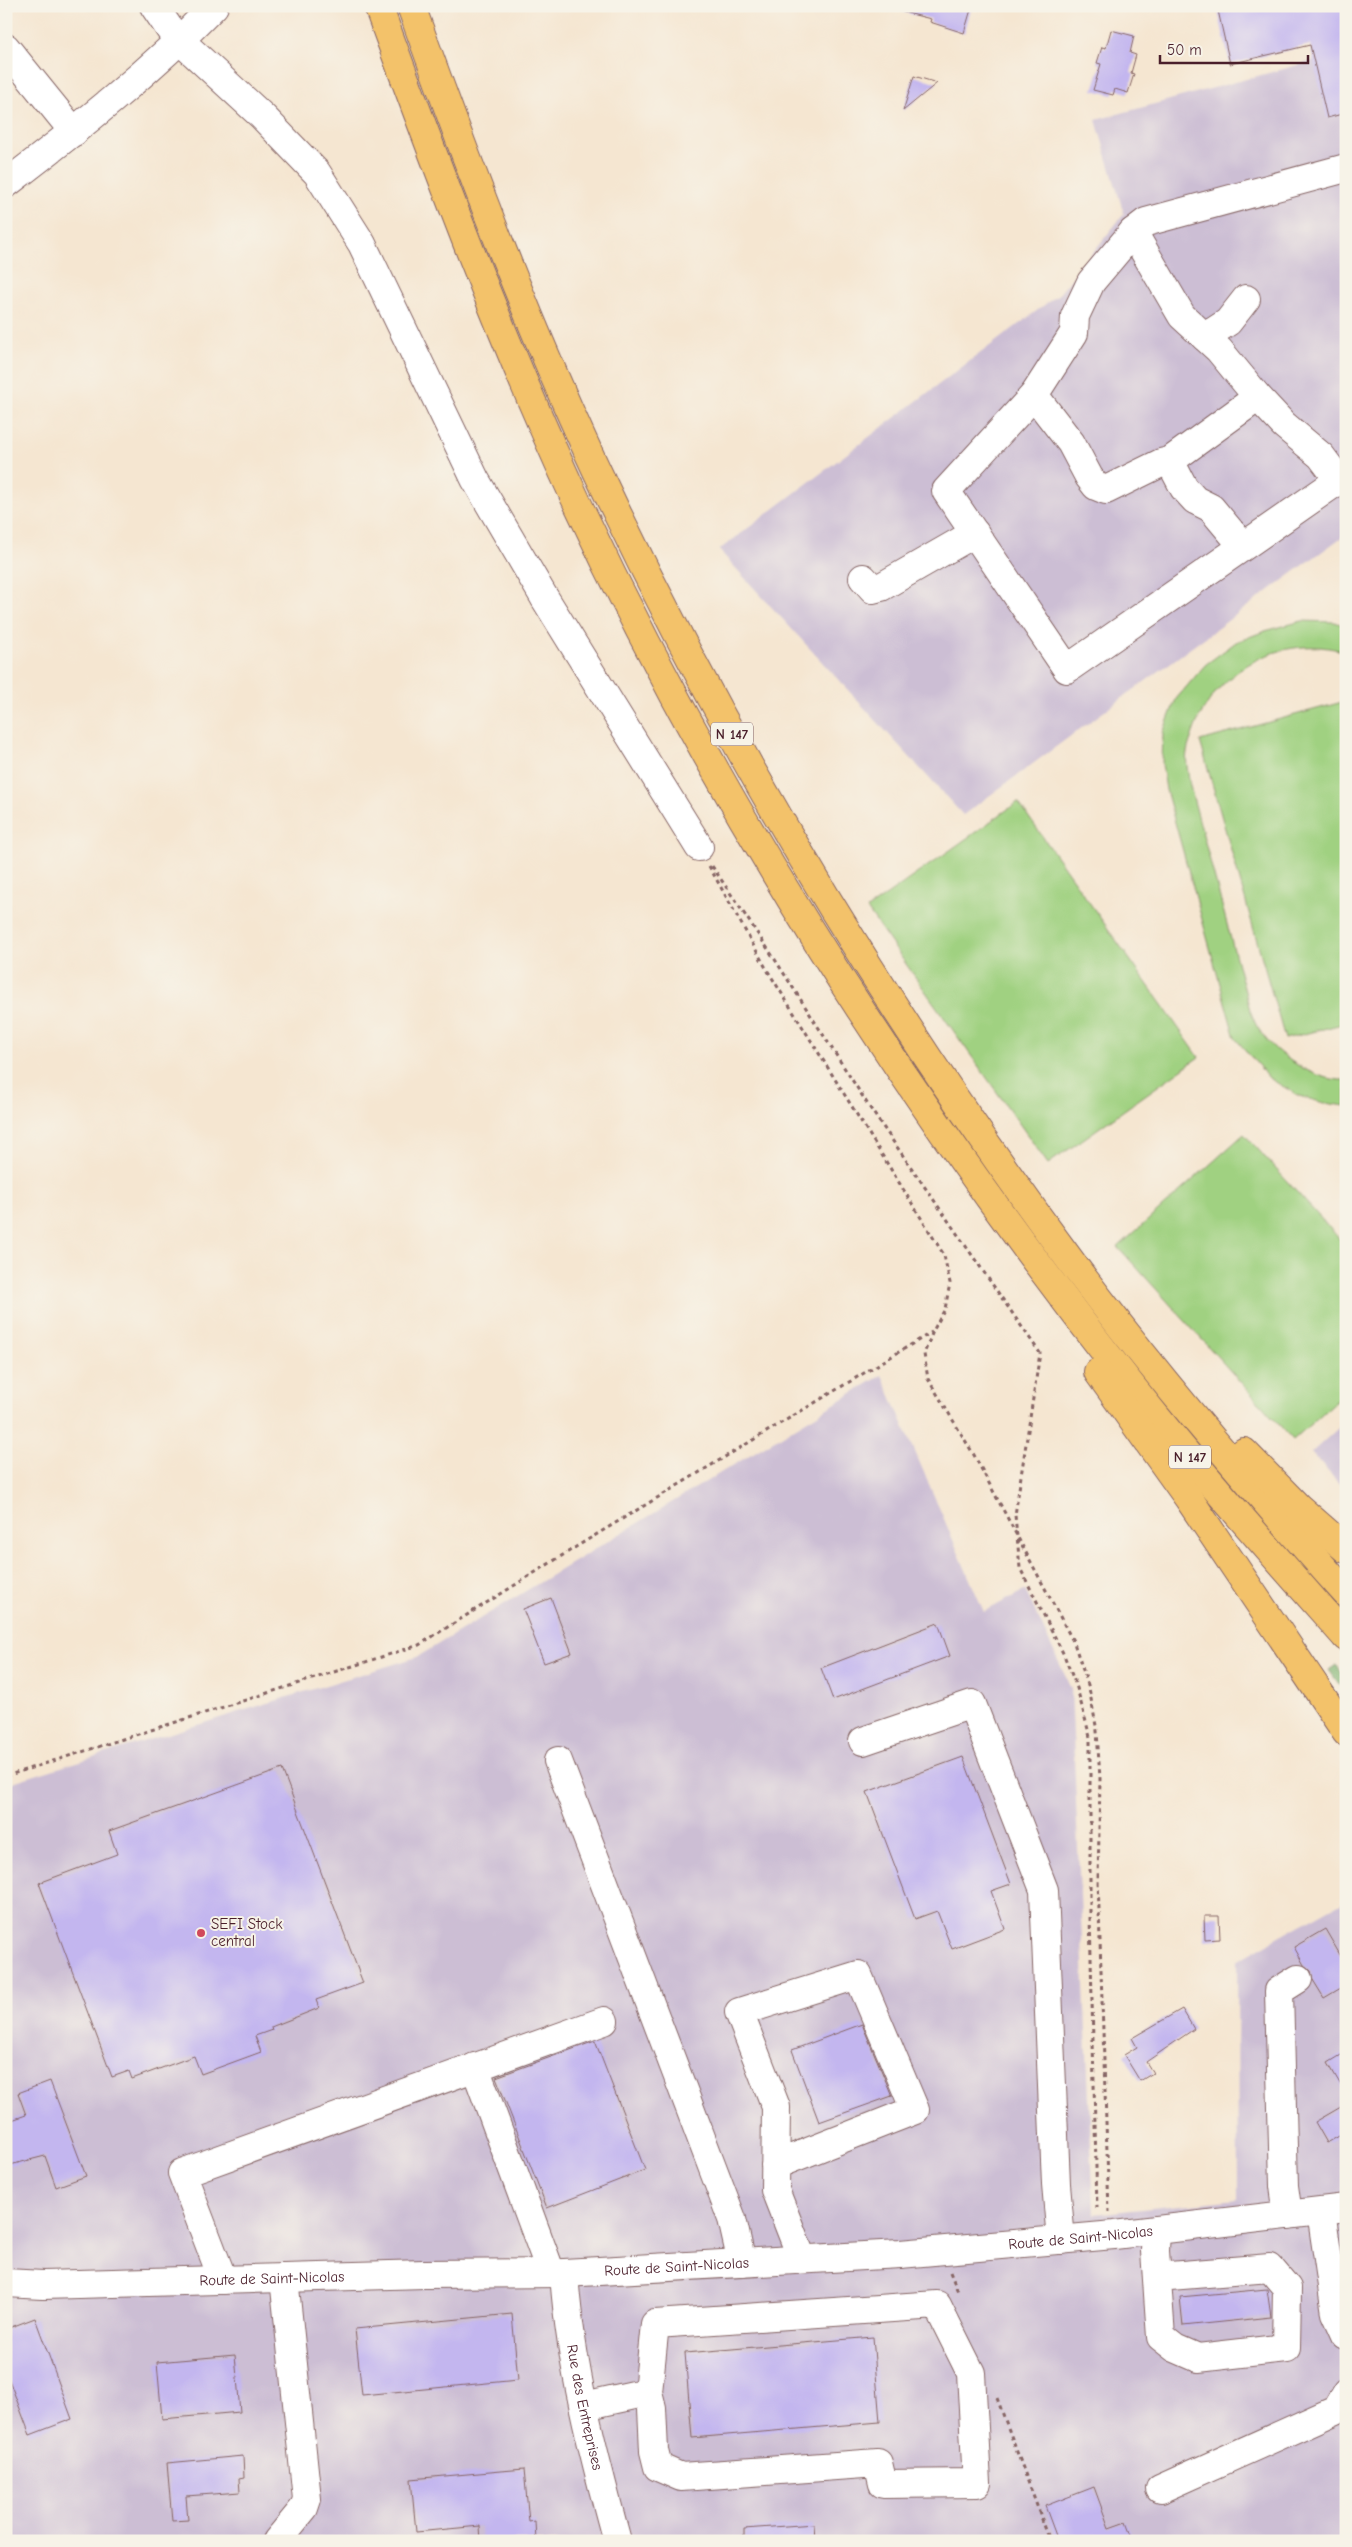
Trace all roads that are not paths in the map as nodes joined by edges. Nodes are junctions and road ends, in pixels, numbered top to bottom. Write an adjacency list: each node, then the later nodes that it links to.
1 (154, 6): 5 (street)
2 (214, 6): 5 (street)
3 (378, 6): 21 (highway, N 147)
4 (411, 6): 22 (highway, N 147)
5 (181, 41): 7 (street); 20 (street)
6 (6, 48): 7 (street)
7 (74, 132): 9 (street)
8 (1346, 168): 10 (street)
9 (6, 184)
10 (1132, 232): 12 (street); 13 (street)
11 (1246, 299): 12 (street)
12 (1205, 337): 14 (street)
13 (1034, 395): 15 (street); 17 (street)
14 (1256, 395): 15 (street); 16 (street)
15 (1170, 461): 18 (street)
16 (1342, 481): 18 (street)
17 (975, 533): 18 (street); 19 (street)
18 (1242, 546)
19 (863, 578)
20 (699, 847)
21 (1042, 1271): 25 (highway, N 147); 26 (highway)
22 (1174, 1394): 23 (highway); 24 (highway, N 147)
23 (1346, 1549)
24 (1346, 1594)
25 (1346, 1637)
26 (1346, 1732)
27 (864, 1741): 36 (street)
28 (558, 1761): 38 (street)
29 (1298, 1979): 34 (street)
30 (604, 2021): 31 (street)
31 (475, 2067): 39 (street, Rue des Entreprises); 42 (street)
32 (775, 2164): 32 (street); 37 (street)
33 (1333, 2210): 34 (street, Route de Saint-Nicolas); 44 (street)
34 (1288, 2215): 35 (street, Route de Saint-Nicolas)
35 (1156, 2230): 36 (street, Route de Saint-Nicolas); 40 (street)
36 (1061, 2240): 37 (street, Route de Saint-Nicolas)
37 (802, 2260): 38 (street, Route de Saint-Nicolas)
38 (742, 2263): 39 (street, Route de Saint-Nicolas)
39 (558, 2273): 41 (street, Route de Saint-Nicolas); 47 (street, Rue des Entreprises)
40 (1157, 2277): 40 (street)
41 (284, 2278): 42 (street, Route de Saint-Nicolas); 49 (street)
42 (224, 2280): 43 (street, Route de Saint-Nicolas)
43 (6, 2283)
44 (1346, 2335)
45 (648, 2392): 45 (street); 47 (street)
46 (1346, 2392): 48 (street)
47 (584, 2406): 50 (street, Rue des Entreprises)
48 (1160, 2489)
49 (277, 2541)
50 (617, 2541)

